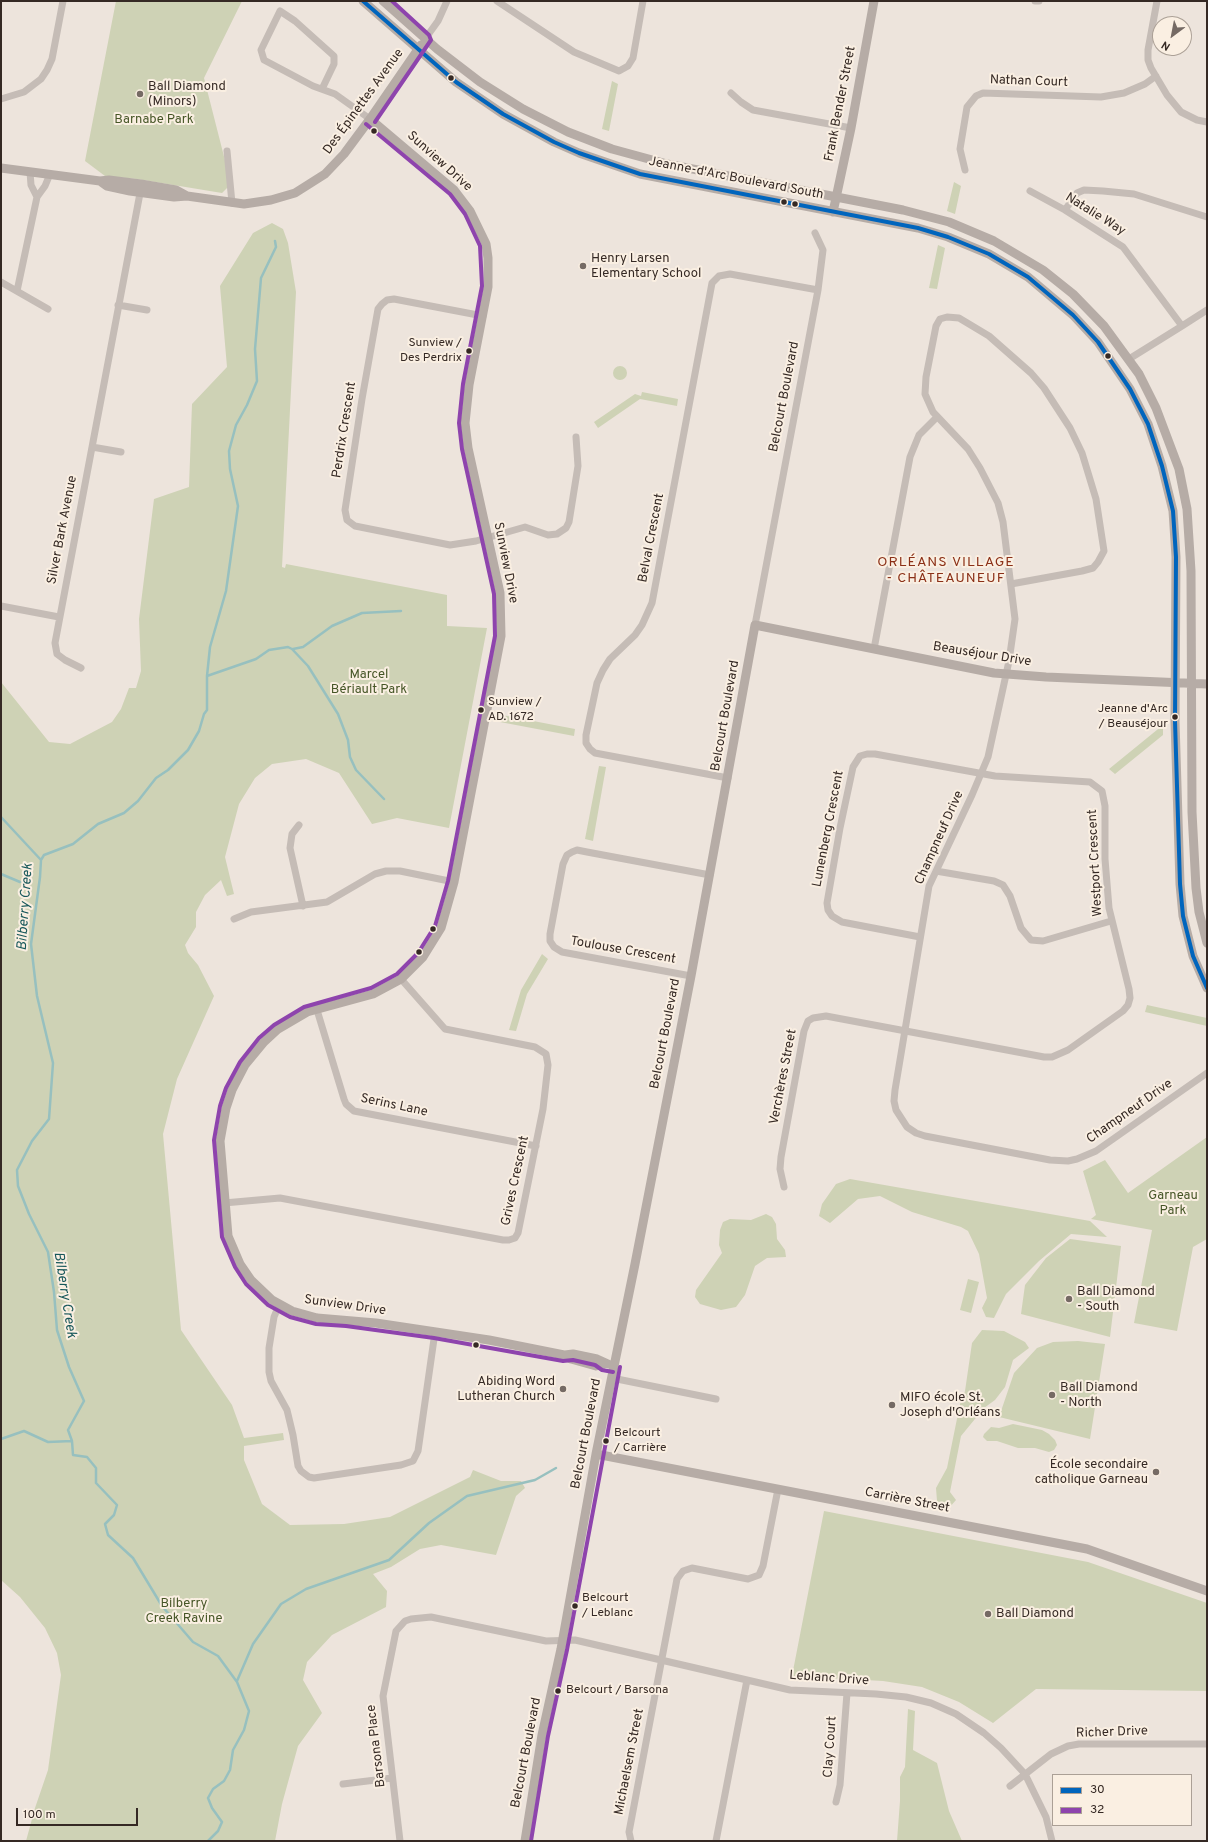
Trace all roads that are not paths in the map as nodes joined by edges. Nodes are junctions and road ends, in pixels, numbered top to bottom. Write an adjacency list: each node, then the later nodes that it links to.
1 (63, 1): 16 (street)
2 (363, 1): 12 (street, Jeanne-d'Arc Boulevard South)
3 (383, 1): 11 (street, Jeanne-d'Arc Boulevard South)
4 (447, 1): 11 (street, Des Épinettes Avenue)
5 (497, 1): 6 (street)
6 (642, 1)
7 (874, 1): 19 (street, Frank Bender Street)
8 (1035, 1): 9 (street)
9 (1039, 1)
10 (1157, 1): 13 (street)
11 (425, 38): 12 (street, Des Épinettes Avenue); 28 (street, Jeanne-d'Arc Boulevard South)
12 (418, 49): 17 (street, Des Épinettes Avenue); 31 (street, Jeanne-d'Arc Boulevard South)
13 (1156, 76): 18 (street); 22 (street, Nathan Court)
14 (322, 89): 14 (street); 17 (street)
15 (731, 93): 19 (street)
16 (1, 99)
17 (370, 119): 29 (street, Des Épinettes Avenue); 41 (street, Sunview Drive)
18 (1207, 122)
19 (851, 128): 28 (street, Frank Bender Street)
20 (227, 151): 29 (street)
21 (1, 168): 23 (street, Des Épinettes Avenue)
22 (965, 170)
23 (30, 172): 24 (street, Des Épinettes Avenue); 27 (street)
24 (50, 174): 25 (street, Des Épinettes Avenue); 27 (street)
25 (141, 188): 29 (street, Des Épinettes Avenue); 37 (street, Silver Bark Avenue)
26 (1030, 191): 30 (street, Natalie Way)
27 (37, 197): 36 (street)
28 (836, 197): 31 (street, Frank Bender Street); 43 (street, Jeanne-d'Arc Boulevard South)
29 (232, 202)
30 (1065, 210): 32 (street); 42 (street, Natalie Way)
31 (834, 212): 56 (street, Jeanne-d'Arc Boulevard South)
32 (1207, 217)
33 (815, 233): 35 (street, Belcourt Boulevard)
34 (1, 282): 36 (street)
35 (818, 290): 52 (street, Belcourt Boulevard); 60 (street, Belval Crescent)
36 (17, 291): 38 (street)
37 (118, 305): 39 (street); 46 (street, Silver Bark Avenue)
38 (48, 309)
39 (147, 310)
40 (1207, 310): 42 (street)
41 (483, 316): 48 (street, Sunview Drive); 48 (street, Perdrix Crescent)
42 (1182, 326): 43 (street)
43 (1129, 359): 57 (street, Jeanne-d'Arc Boulevard South)
44 (937, 417): 49 (street, Champneuf Drive); 49 (street, Champneuf Drive); 53 (street)
45 (576, 437): 48 (street)
46 (92, 447): 47 (street); 51 (street, Silver Bark Avenue)
47 (121, 452)
48 (488, 537): 64 (street, Sunview Drive)
49 (1011, 584): 55 (street, Champneuf Drive)
50 (1, 606): 51 (street)
51 (59, 617): 54 (street, Silver Bark Avenue)
52 (755, 625): 53 (street, Beauséjour Drive); 60 (street, Belcourt Boulevard)
53 (874, 648): 55 (street, Beauséjour Drive)
54 (81, 668)
55 (1006, 674): 56 (street, Beauséjour Drive); 59 (street, Champneuf Drive)
56 (1176, 683): 57 (street, Beauséjour Drive); 72 (street, Jeanne-d'Arc Boulevard South)
57 (1192, 683): 58 (street, Beauséjour Drive); 69 (street, Jeanne-d'Arc Boulevard South)
58 (1207, 684)
59 (982, 774): 62 (street, Champneuf Drive); 67 (street, Westport Crescent); 68 (street, Lunenberg Crescent)
60 (728, 778): 63 (street, Belcourt Boulevard)
61 (298, 825): 65 (street)
62 (936, 871): 67 (street); 68 (street, Champneuf Drive)
63 (710, 875): 70 (street, Belcourt Boulevard); 70 (street, Toulouse Crescent)
64 (454, 882): 65 (street); 71 (street, Sunview Drive)
65 (303, 906): 66 (street)
66 (234, 919)
67 (1111, 920): 74 (street, Westport Crescent)
68 (920, 937): 74 (street, Champneuf Drive)
69 (1207, 943)
70 (691, 976): 81 (street, Belcourt Boulevard)
71 (401, 979): 73 (street, Sunview Drive); 76 (street, Grives Crescent)
72 (1207, 988)
73 (317, 1010): 76 (street, Serins Lane); 78 (street, Sunview Drive)
74 (904, 1031): 75 (street, Champneuf Drive); 77 (street, Verchères Street)
75 (1207, 1073)
76 (536, 1146): 78 (street, Grives Crescent)
77 (784, 1187)
78 (224, 1203): 79 (street, Sunview Drive)
79 (279, 1305): 80 (street, Sunview Drive); 80 (street)
80 (436, 1332): 81 (street, Sunview Drive)
81 (614, 1366): 82 (street, Belcourt Boulevard)
82 (612, 1378): 83 (street); 84 (street, Belcourt Boulevard)
83 (716, 1399)
84 (596, 1454): 85 (street, Carrière Street); 87 (street, Belcourt Boulevard)
85 (778, 1489): 86 (street, Carrière Street); 88 (street, Michaelsem Street)
86 (1207, 1591)
87 (562, 1640): 88 (street, Leblanc Drive); 93 (street, Barsona Place); 98 (street, Belcourt Boulevard)
88 (662, 1659): 89 (street, Leblanc Drive); 99 (street, Michaelsem Street)
89 (747, 1680): 90 (street, Leblanc Drive); 100 (street)
90 (847, 1693): 92 (street, Leblanc Drive); 96 (street, Clay Court)
91 (1207, 1744): 92 (street, Richer Drive)
92 (1026, 1774): 95 (street); 101 (street, Leblanc Drive)
93 (392, 1778): 94 (street); 97 (street, Barsona Place)
94 (343, 1784)
95 (1010, 1786)
96 (836, 1802)
97 (400, 1841)
98 (524, 1841)
99 (631, 1841)
100 (716, 1841)
101 (1052, 1841)

